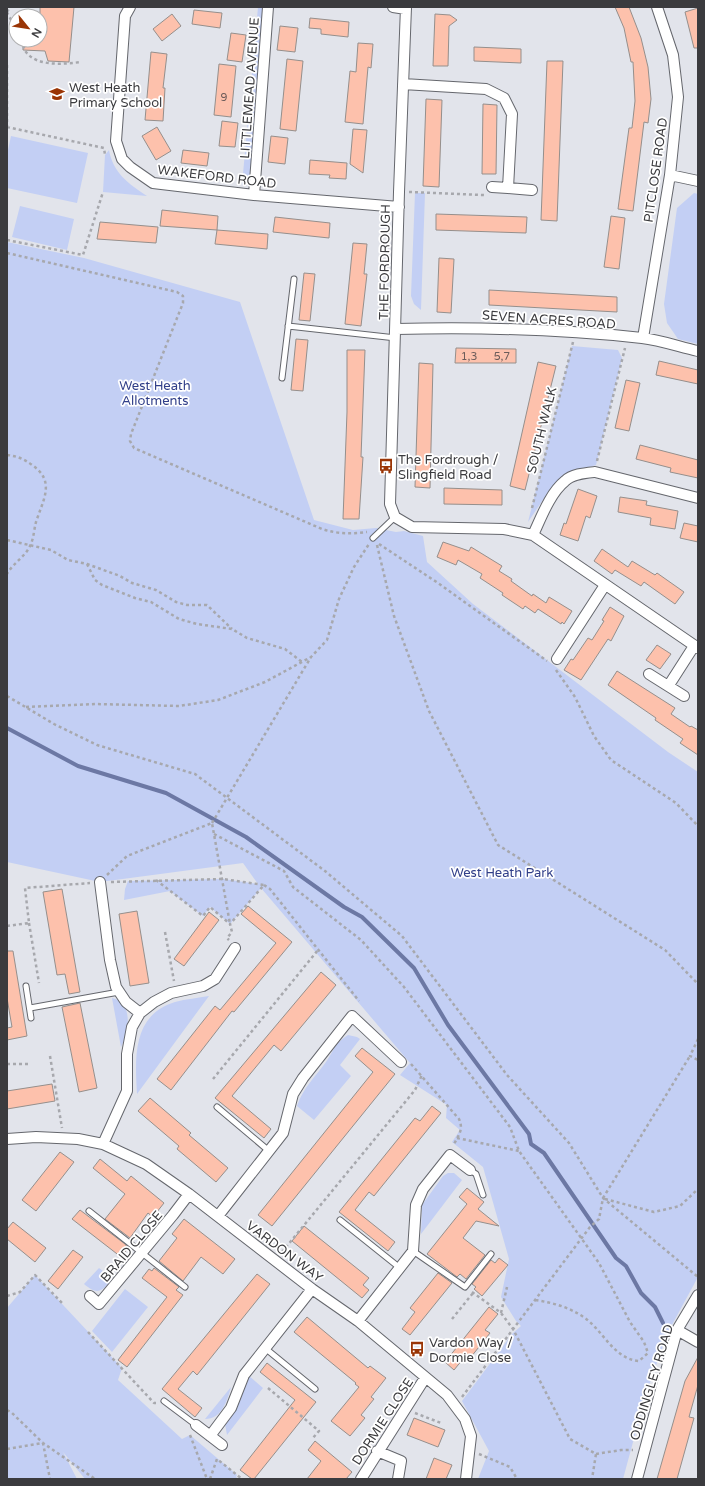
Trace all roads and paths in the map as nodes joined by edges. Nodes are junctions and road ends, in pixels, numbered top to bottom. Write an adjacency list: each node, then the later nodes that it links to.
1 (10, 7): 7 (path)
2 (130, 7): 21 (street, WAKEFORD ROAD)
3 (268, 7): 21 (street, LITTLEMEAD AVENUE)
4 (392, 7): 6 (street)
5 (657, 7): 14 (street, PITCLOSE ROAD)
6 (406, 8): 11 (street, THE FORDROUGH)
7 (7, 12)
8 (24, 48): 9 (path)
9 (81, 62)
10 (7, 65): 12 (path)
11 (403, 84): 17 (street); 20 (street, THE FORDROUGH)
12 (7, 128): 13 (path)
13 (106, 155)
14 (670, 175): 15 (street); 30 (street, PITCLOSE ROAD)
15 (698, 181)
16 (492, 187): 17 (street); 20 (path)
17 (508, 188): 18 (street)
18 (532, 190)
19 (103, 192): 23 (path)
20 (398, 192): 22 (street, THE FORDROUGH)
21 (254, 195): 22 (street, WAKEFORD ROAD)
22 (399, 207): 28 (street, THE FORDROUGH)
23 (7, 240)
24 (7, 253): 38 (path)
25 (294, 279): 26 (lane)
26 (288, 326): 28 (lane); 32 (lane)
27 (576, 332): 28 (street, SEVEN ACRES ROAD); 29 (street, SEVEN ACRES ROAD); 36 (path, SOUTH WALK)
28 (396, 334): 37 (street, THE FORDROUGH)
29 (627, 337): 30 (street, SEVEN ACRES ROAD); 34 (path)
30 (643, 338): 31 (street, SEVEN ACRES ROAD)
31 (698, 351)
32 (282, 378)
33 (7, 455): 42 (path)
34 (595, 472): 35 (street); 39 (street)
35 (698, 498)
36 (530, 514)
37 (395, 517): 38 (lane); 39 (street)
38 (382, 529): 40 (lane)
39 (533, 535): 45 (street)
40 (373, 538): 48 (path)
41 (7, 540): 42 (path)
42 (30, 545): 43 (path); 44 (path)
43 (87, 564): 46 (path); 46 (path)
44 (7, 574)
45 (605, 585): 47 (street); 49 (street)
46 (232, 628): 50 (path)
47 (696, 647): 52 (street)
48 (311, 657): 50 (path); 56 (path)
49 (557, 659)
50 (302, 662): 55 (path)
51 (649, 674): 52 (street)
52 (669, 685): 54 (street)
53 (7, 696): 55 (path)
54 (684, 696)
55 (26, 707): 56 (path)
56 (228, 798): 57 (path); 100 (path)
57 (212, 823): 59 (path); 62 (path)
58 (698, 826): 71 (path)
59 (214, 834): 60 (path); 94 (path)
60 (223, 878): 61 (path); 63 (path); 65 (path)
61 (156, 880): 62 (path); 65 (path)
62 (100, 882): 64 (path); 73 (street)
63 (264, 885): 65 (path); 69 (path)
64 (29, 923): 66 (path); 70 (path)
65 (230, 924): 68 (path)
66 (7, 926)
67 (165, 932): 74 (path)
68 (235, 948): 74 (street)
69 (318, 950): 75 (path); 87 (path)
70 (39, 983)
71 (698, 984)
72 (26, 986): 76 (lane)
73 (119, 992): 76 (lane); 77 (street)
74 (176, 992): 77 (street)
75 (359, 1001)
76 (30, 1008): 78 (lane)
77 (140, 1013): 92 (street)
78 (32, 1018)
79 (698, 1040): 81 (path)
80 (50, 1056): 91 (path)
81 (690, 1056): 82 (path); 100 (path)
82 (698, 1060)
83 (401, 1062): 86 (path); 93 (street)
84 (7, 1064): 85 (path)
85 (28, 1064)
86 (422, 1075): 89 (path); 108 (path)
87 (213, 1079)
88 (217, 1107): 93 (lane)
89 (457, 1138): 94 (path); 95 (path)
90 (7, 1139): 91 (street, VARDON WAY)
91 (64, 1139): 92 (street, VARDON WAY)
92 (102, 1144): 98 (street, VARDON WAY)
93 (269, 1151): 102 (street)
94 (519, 1151): 104 (path)
95 (450, 1155): 96 (street); 105 (street)
96 (470, 1170): 99 (lane)
97 (698, 1189): 100 (path)
98 (188, 1194): 102 (street, VARDON WAY); 106 (street, BRAID CLOSE)
99 (482, 1195)
100 (603, 1198): 104 (path); 110 (path)
101 (89, 1211): 106 (lane)
102 (218, 1216): 108 (street, VARDON WAY)
103 (340, 1220): 109 (lane)
104 (582, 1237): 119 (path); 119 (path)
105 (412, 1251): 109 (street); 112 (lane)
106 (142, 1253): 111 (lane); 118 (street, BRAID CLOSE)
107 (491, 1254): 112 (lane)
108 (275, 1260): 114 (street, VARDON WAY)
109 (400, 1268): 123 (street)
110 (698, 1277)
111 (185, 1287)
112 (465, 1287): 115 (path)
113 (507, 1287): 121 (path)
114 (312, 1289): 123 (street, VARDON WAY); 128 (street)
115 (473, 1293): 121 (path); 122 (path)
116 (698, 1295): 125 (street, ODDINGLEY ROAD)
117 (7, 1296): 120 (path)
118 (90, 1296)
119 (535, 1300): 124 (path)
120 (63, 1304)
121 (501, 1313): 124 (path)
122 (452, 1319)
123 (358, 1321): 129 (street, VARDON WAY)
124 (513, 1329): 133 (path); 147 (path)
125 (677, 1330): 127 (street); 146 (street, ODDINGLEY ROAD)
126 (88, 1332): 132 (path)
127 (698, 1342)
128 (265, 1348): 131 (lane); 139 (street)
129 (425, 1378): 133 (street, VARDON WAY); 134 (street, DORMIE CLOSE)
130 (268, 1388): 140 (path)
131 (315, 1389)
132 (164, 1401): 137 (lane)
133 (456, 1406): 145 (street, VARDON WAY)
134 (406, 1408): 136 (path); 144 (street, DORMIE CLOSE)
135 (7, 1410): 141 (path)
136 (441, 1423)
137 (196, 1425): 139 (street)
138 (190, 1435): 150 (path)
139 (210, 1436): 142 (street)
140 (312, 1439)
141 (43, 1444): 143 (path); 148 (path); 149 (path)
142 (222, 1445)
143 (7, 1450)
144 (377, 1451): 152 (street, DORMIE CLOSE); 153 (street)
145 (470, 1451): 154 (street, VARDON WAY); 155 (path)
146 (643, 1453): 147 (path); 157 (street, ODDINGLEY ROAD)
147 (596, 1454): 156 (path)
148 (50, 1479)
149 (96, 1479)
150 (209, 1479): 151 (path)
151 (242, 1479)
152 (361, 1479)
153 (398, 1479)
154 (466, 1479)
155 (517, 1479)
156 (592, 1479)
157 (637, 1479)

